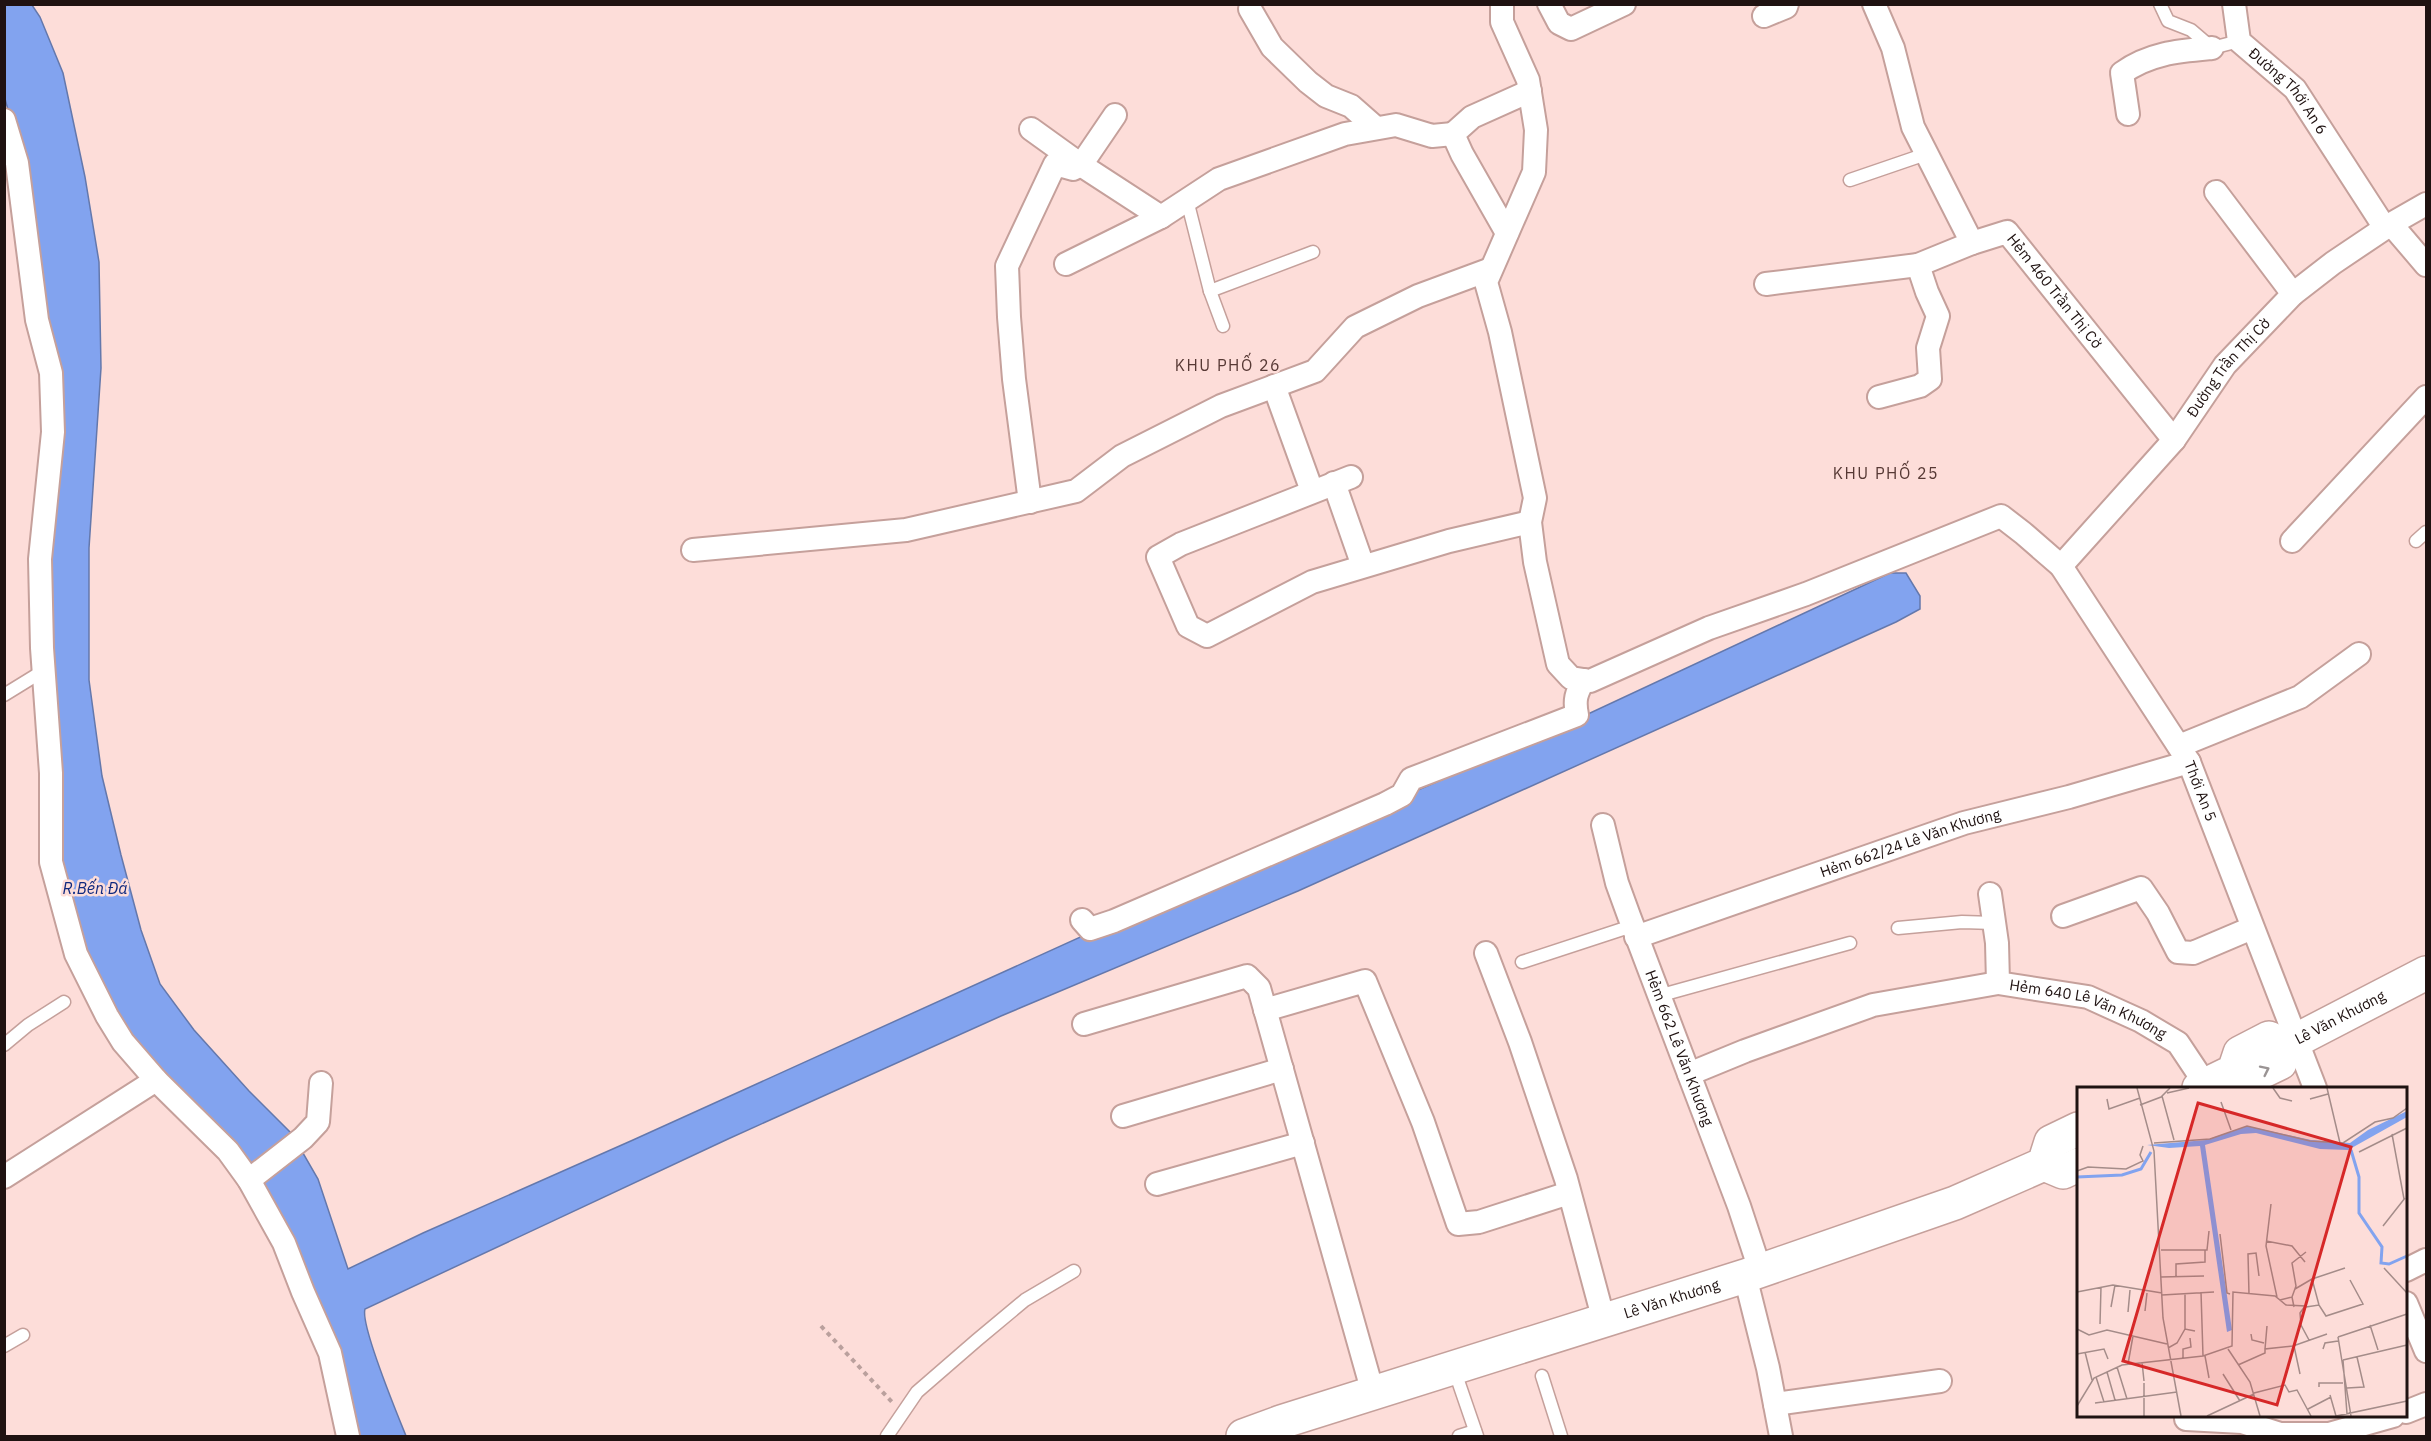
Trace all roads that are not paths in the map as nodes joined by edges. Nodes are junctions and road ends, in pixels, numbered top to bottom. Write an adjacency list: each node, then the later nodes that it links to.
1 (1502, 4): 12 (street)
2 (1549, 4): 3 (street)
3 (1624, 4)
4 (1787, 4): 9 (street)
5 (1875, 4): 19 (street)
6 (2160, 4): 11 (lane)
7 (2234, 4): 10 (street)
8 (1251, 6): 16 (street)
9 (1764, 16)
10 (2239, 41): 11 (lane, Đường Thới An 6); 26 (street, Đường Thới An 6)
11 (2212, 48): 13 (street)
12 (1530, 91): 18 (street); 27 (street)
13 (2128, 114)
14 (1115, 115): 20 (street)
15 (4, 120): 52 (street)
16 (1376, 128): 18 (street); 23 (street)
17 (1031, 129): 20 (street)
18 (1453, 134): 27 (street)
19 (1926, 154): 21 (lane); 28 (street)
20 (1081, 165): 25 (street); 43 (street)
21 (1850, 180)
22 (2216, 192): 36 (street)
23 (1187, 200): 25 (street); 35 (lane)
24 (2427, 204): 26 (street, Đường Trần Thị Cờ)
25 (1161, 217): 30 (street)
26 (2388, 226): 32 (street, Đường Thới An 6); 36 (street, Đường Trần Thị Cờ)
27 (1508, 233): 33 (street)
28 (1972, 243): 31 (street); 41 (street, Hẻm 460 Trần Thị Cờ)
29 (1313, 252): 35 (lane)
30 (1066, 264)
31 (1918, 265): 34 (street); 40 (street)
32 (2427, 265)
33 (1491, 269): 38 (street); 44 (street)
34 (1766, 284)
35 (1210, 291): 37 (lane)
36 (2293, 294): 41 (street, Đường Trần Thị Cờ)
37 (1223, 326)
38 (1274, 386): 42 (street); 43 (street)
39 (2427, 397): 46 (street)
40 (1879, 398)
41 (2174, 440): 50 (street, Đường Trần Thị Cờ)
42 (1312, 491): 49 (street); 49 (street)
43 (1029, 502): 48 (street)
44 (1530, 522): 49 (street); 53 (street)
45 (2427, 532): 47 (lane)
46 (2292, 541)
47 (2416, 541)
48 (693, 550)
49 (1363, 566)
50 (2061, 566): 53 (street, Thới An 5); 55 (street, Thới An 5)
51 (2359, 654): 55 (street, Hẻm 662/24 Lê Văn Khương)
52 (43, 671): 54 (lane); 77 (street)
53 (1584, 680): 59 (street)
54 (4, 695)
55 (2184, 754): 62 (street, Thới An 5); 63 (street, Hẻm 662/24 Lê Văn Khương)
56 (1603, 825): 63 (street, Hẻm 662 Lê Văn Khương)
57 (1990, 894): 60 (street, Hẻm 640 Lê Văn Khương)
58 (2063, 916): 62 (street)
59 (1082, 920)
60 (1994, 923): 61 (lane); 68 (street, Hẻm 640 Lê Văn Khương)
61 (1898, 928)
62 (2252, 928): 73 (street, Thới An 5)
63 (1634, 931): 66 (lane); 69 (street, Hẻm 662 Lê Văn Khương)
64 (1850, 943): 69 (lane)
65 (1486, 953): 89 (street)
66 (1522, 962)
67 (2427, 973): 73 (main road, Lê Văn Khương)
68 (1998, 983): 76 (street); 78 (street, Hẻm 640 Lê Văn Khương)
69 (1658, 996): 76 (street, Hẻm 662 Lê Văn Khương)
70 (64, 1002): 74 (lane)
71 (1265, 1010): 72 (street); 75 (street); 89 (street)
72 (1084, 1024)
73 (2290, 1043): 78 (main road); 80 (street, Thới An 5)
74 (4, 1045)
75 (1282, 1069): 81 (street); 83 (street)
76 (1689, 1074): 93 (street, Hẻm 662 Lê Văn Khương)
77 (156, 1080): 86 (street); 87 (street)
78 (2213, 1081)
79 (321, 1083): 87 (street)
80 (2314, 1087)
81 (1123, 1116)
82 (2077, 1130): 84 (main road)
83 (1303, 1143): 88 (street); 102 (street)
84 (2044, 1164): 85 (main road); 93 (main road, Lê Văn Khương)
85 (2077, 1166)
86 (4, 1177)
87 (250, 1178): 109 (street)
88 (1157, 1184)
89 (1569, 1193): 95 (street)
90 (2427, 1260): 91 (street)
91 (2407, 1270)
92 (1074, 1271): 110 (lane)
93 (1752, 1273): 95 (main road, Lê Văn Khương); 103 (street, Hẻm 662 Lê Văn Khương)
94 (2407, 1304): 98 (street)
95 (1604, 1321): 99 (main road, Lê Văn Khương)
96 (23, 1335): 97 (lane)
97 (4, 1346)
98 (2427, 1351)
99 (1454, 1368): 102 (main road, Lê Văn Khương); 108 (lane)
100 (1542, 1376): 113 (lane)
101 (1940, 1381): 103 (street)
102 (1373, 1393): 111 (main road, Lê Văn Khương)
103 (1775, 1404): 114 (street, Hẻm 662 Lê Văn Khương)
104 (2427, 1404): 105 (street)
105 (2407, 1412)
106 (2389, 1417): 107 (street)
107 (2187, 1424)
108 (1476, 1434): 112 (lane)
109 (348, 1437)
110 (886, 1437)
111 (1243, 1437)
112 (1460, 1437)
113 (1561, 1437)
114 (1781, 1437)

